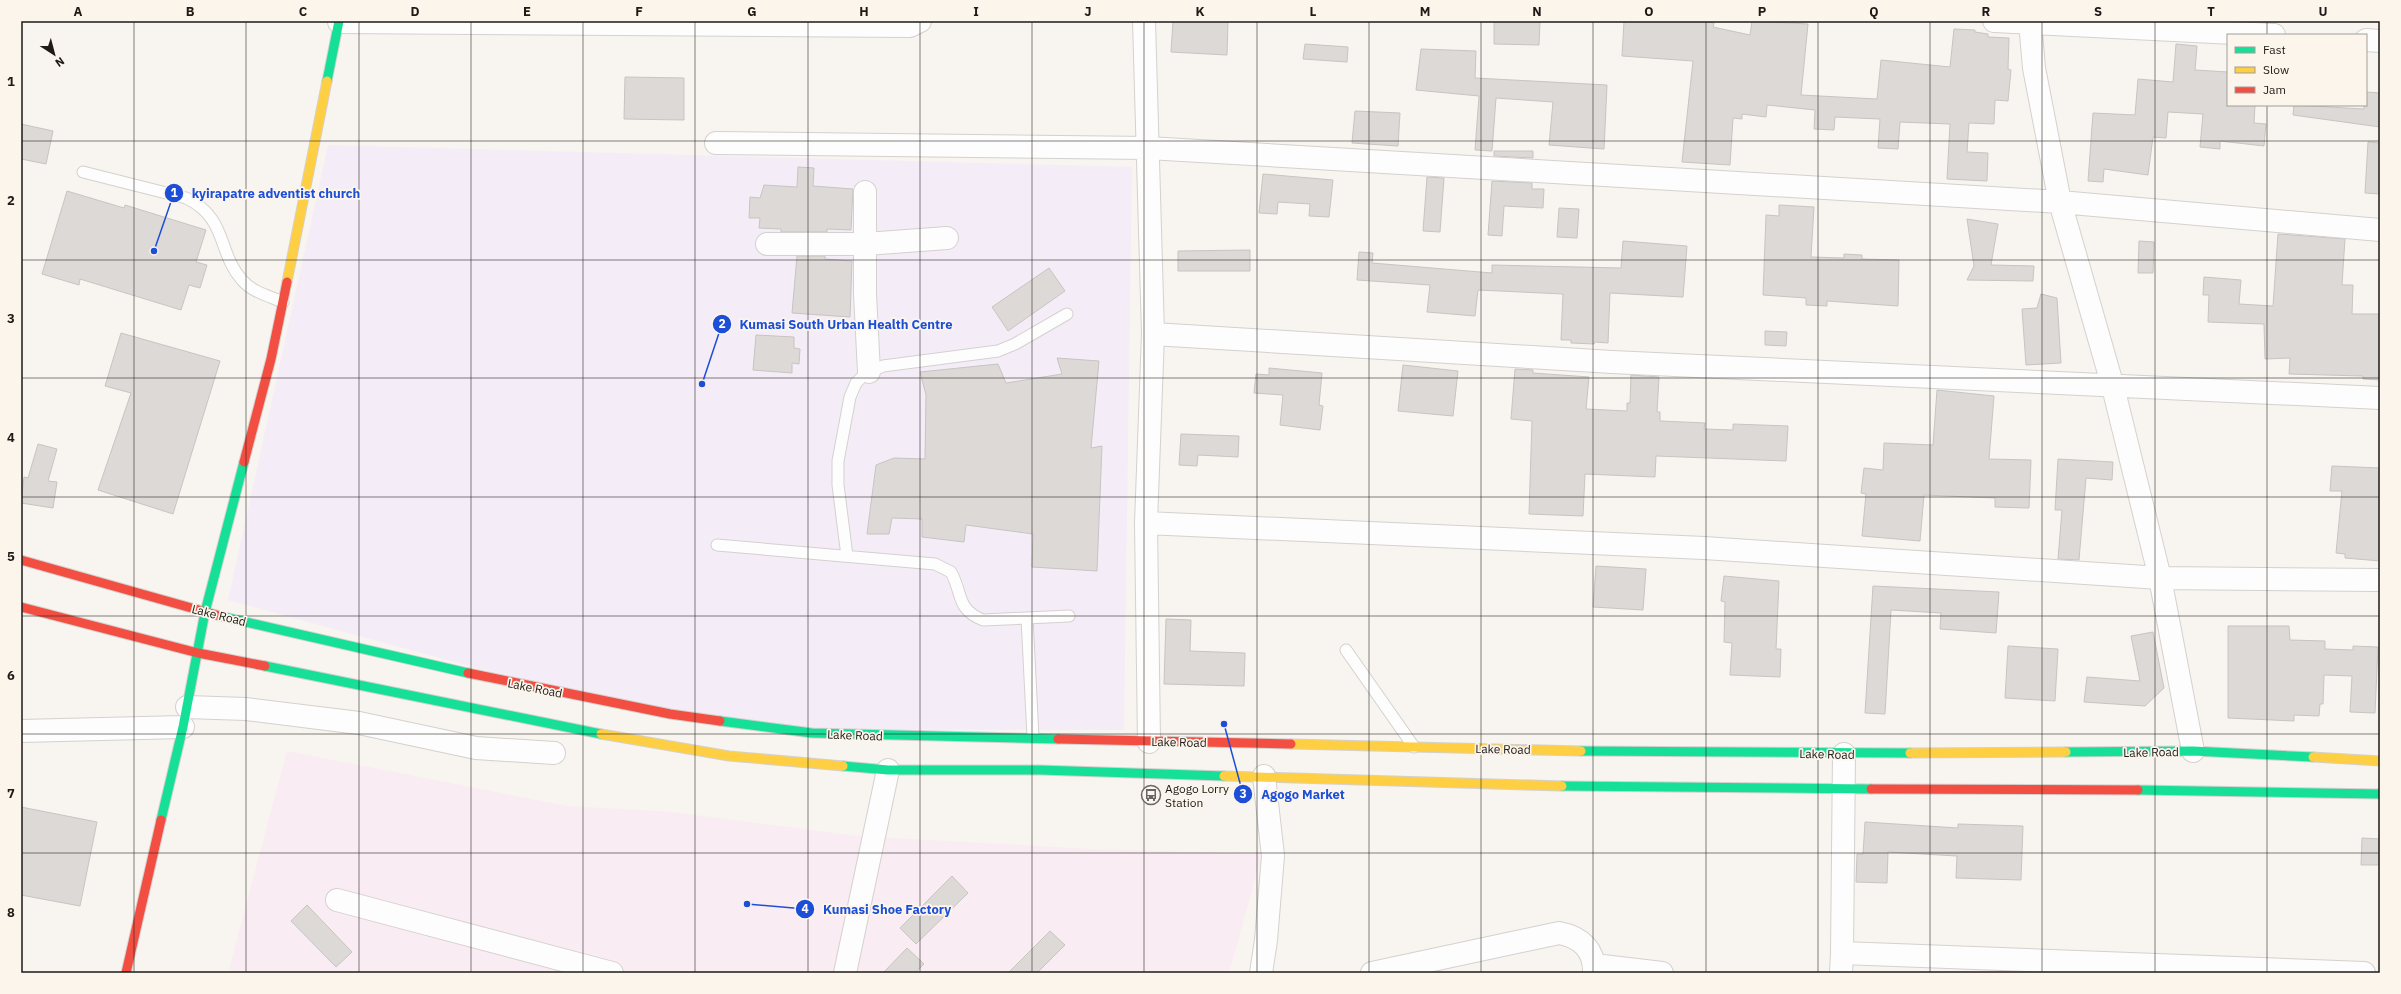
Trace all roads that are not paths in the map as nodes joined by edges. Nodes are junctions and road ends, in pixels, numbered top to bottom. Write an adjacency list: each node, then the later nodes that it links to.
1 (339, 21): 2 (street); 18 (main road)
2 (920, 21)
3 (1144, 21): 10 (street)
4 (1994, 21): 5 (street)
5 (2030, 22): 6 (street); 13 (street)
6 (2255, 34)
7 (2367, 40): 8 (street)
8 (2380, 41)
9 (716, 143): 10 (street)
10 (1148, 148): 13 (street); 20 (street)
11 (83, 172): 18 (lane)
12 (865, 192): 17 (street)
13 (2060, 202): 14 (street); 22 (street)
14 (2380, 230)
15 (947, 238): 17 (street)
16 (767, 244): 17 (street)
17 (866, 244): 21 (street)
18 (283, 302): 31 (main road)
19 (1067, 314): 21 (lane)
20 (1153, 334): 22 (street); 24 (street)
21 (869, 372): 26 (lane)
22 (2113, 387): 23 (street); 28 (street)
23 (2380, 398)
24 (1146, 524): 28 (street); 39 (street)
25 (717, 546): 26 (lane)
26 (847, 556): 33 (lane)
27 (21, 560): 31 (main road, Lake Road)
28 (2160, 578): 29 (street); 41 (street)
29 (2380, 580)
30 (21, 607): 35 (main road)
31 (205, 612): 35 (main road); 38 (main road, Lake Road)
32 (1069, 616): 33 (lane)
33 (1027, 618): 38 (lane)
34 (1346, 650): 40 (lane)
35 (198, 653): 36 (main road); 45 (main road)
36 (185, 717): 37 (street); 42 (street); 53 (main road)
37 (21, 732)
38 (1033, 737): 39 (main road, Lake Road)
39 (1149, 742): 40 (main road, Lake Road)
40 (1414, 747): 43 (main road, Lake Road)
41 (2193, 751): 43 (main road, Lake Road); 44 (main road, Lake Road)
42 (554, 753)
43 (1844, 754): 47 (street)
44 (2380, 761)
45 (888, 770): 46 (main road); 55 (street)
46 (1264, 776): 47 (main road); 56 (street)
47 (1844, 789): 48 (main road); 50 (street)
48 (2380, 794)
49 (337, 900): 54 (street)
50 (1841, 963): 51 (street)
51 (1984, 966): 59 (street)
52 (1594, 969): 57 (street); 58 (street)
53 (126, 973)
54 (612, 973)
55 (845, 973)
56 (1261, 973)
57 (1372, 973)
58 (1662, 973)
59 (2364, 973)

